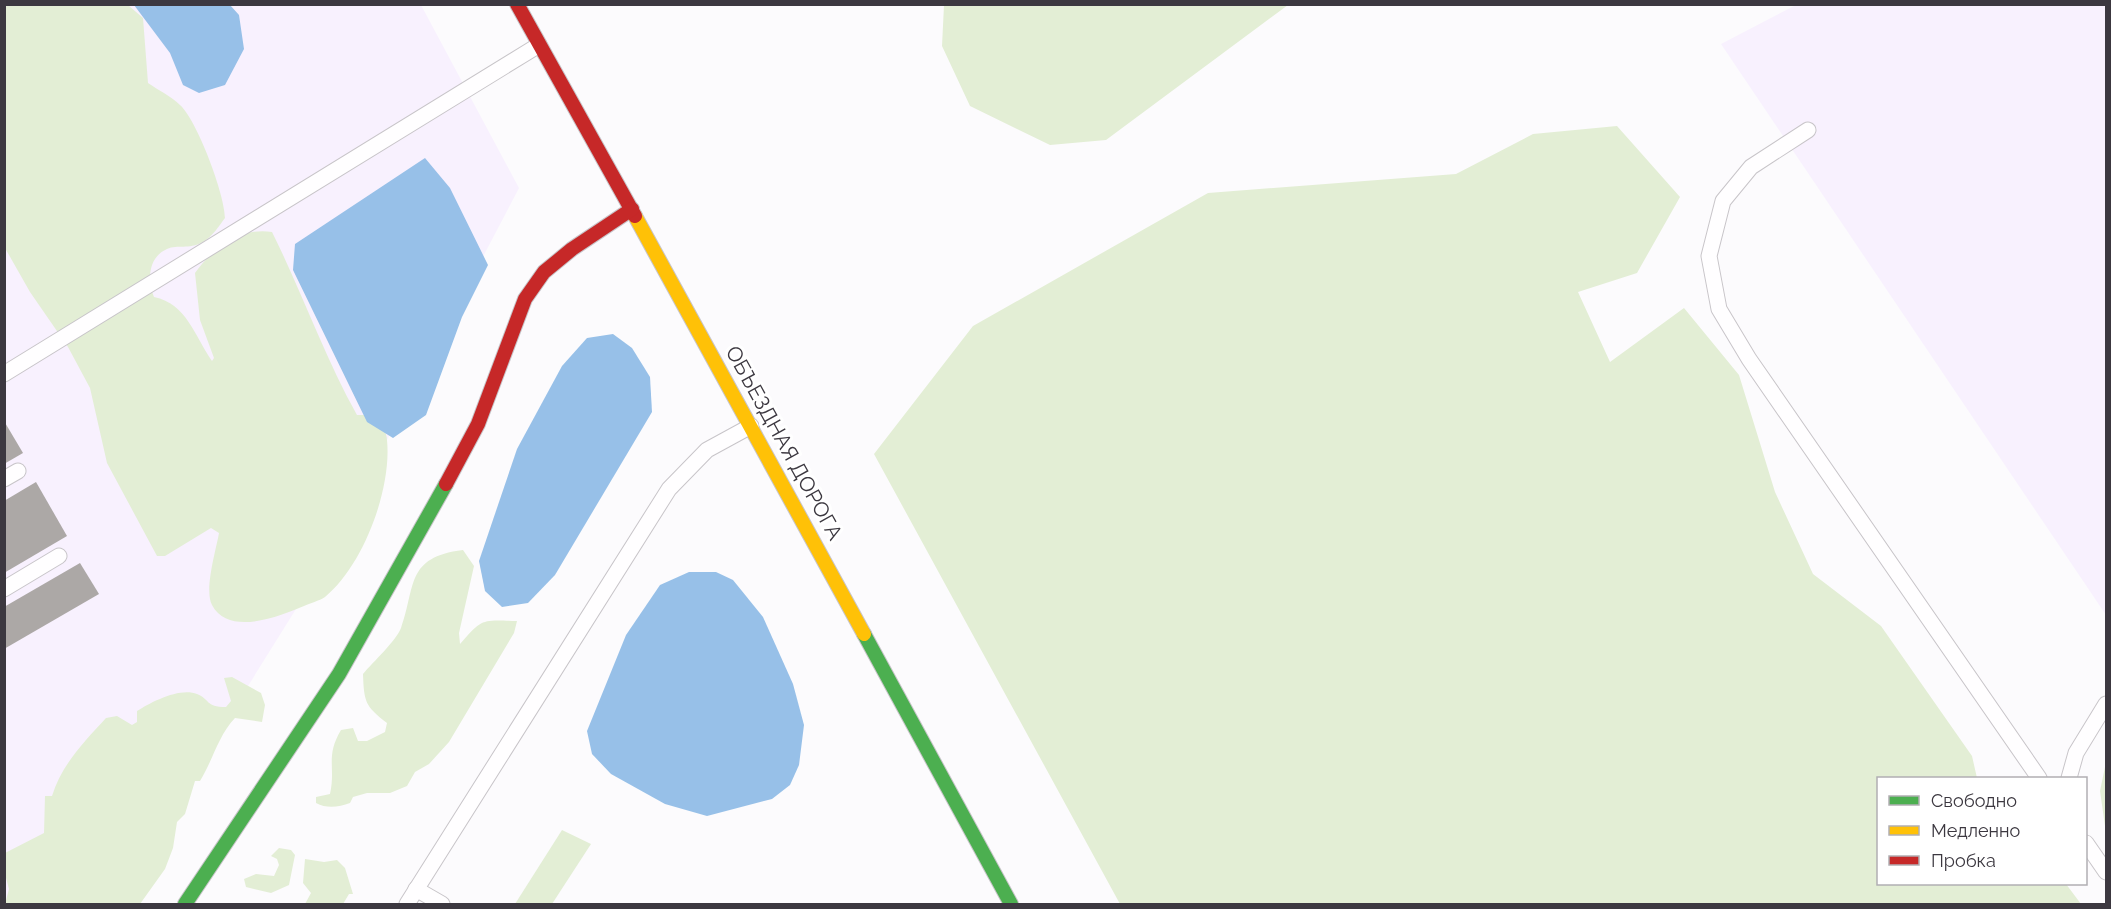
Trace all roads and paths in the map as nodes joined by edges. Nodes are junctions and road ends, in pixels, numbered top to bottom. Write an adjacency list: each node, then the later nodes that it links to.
1 (517, 4): 2 (main road, ОБЪЕЗДНАЯ ДОРОГА)
2 (540, 45): 4 (main road, ОБЪЕЗДНАЯ ДОРОГА); 5 (lane)
3 (1808, 130): 12 (lane)
4 (632, 209): 6 (main road, ОБЪЕЗДНАЯ ДОРОГА); 17 (main road)
5 (4, 374)
6 (751, 426): 16 (lane); 20 (main road, ОБЪЕЗДНАЯ ДОРОГА)
7 (18, 471): 8 (lane)
8 (4, 479)
9 (59, 556): 10 (lane)
10 (4, 589)
11 (2106, 704): 13 (lane)
12 (2038, 777)
13 (2069, 777)
14 (2087, 846): 15 (lane)
15 (2106, 872)
16 (416, 889): 18 (lane); 19 (lane)
17 (185, 904)
18 (407, 904)
19 (442, 904)
20 (1011, 904)

